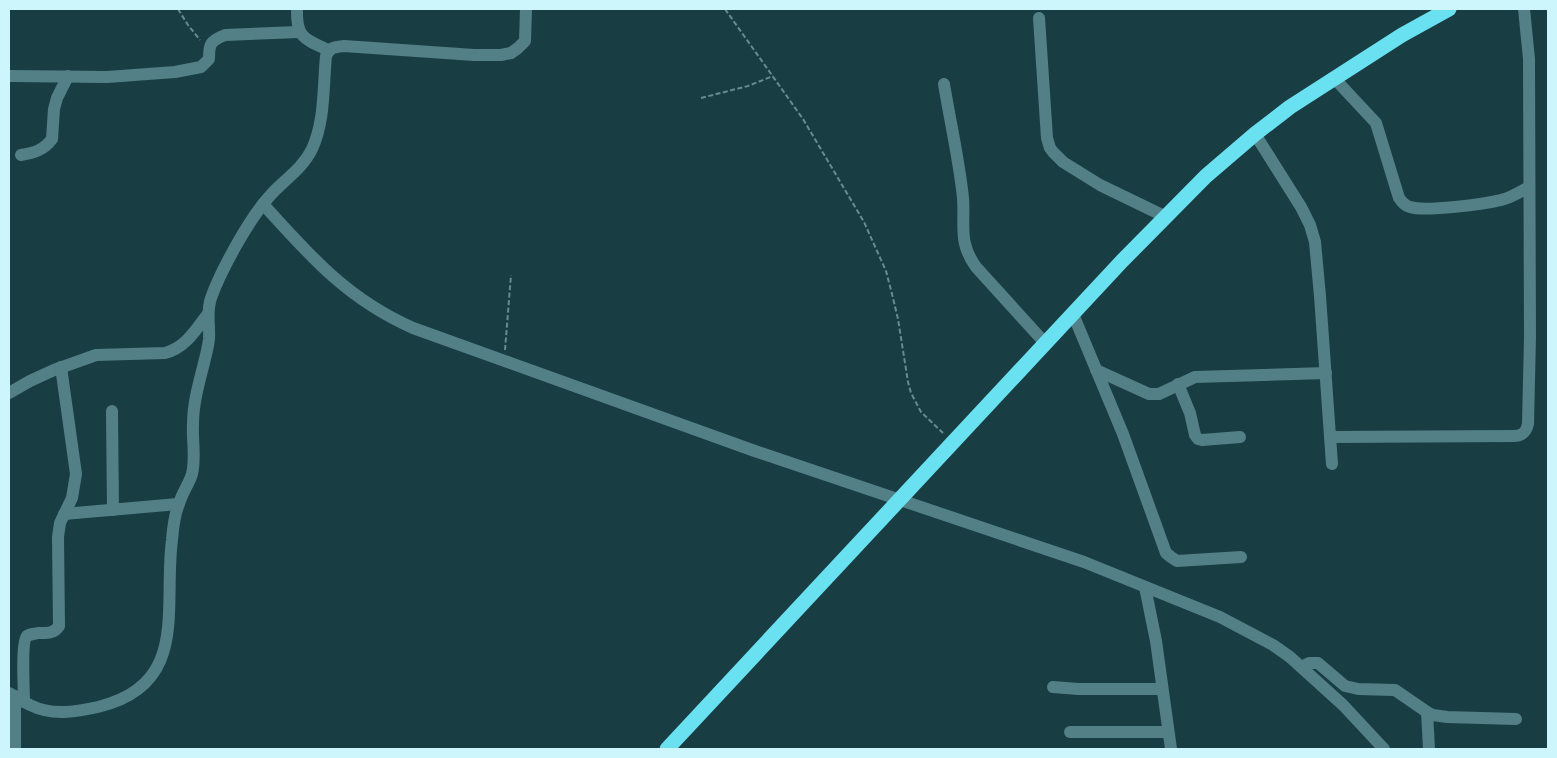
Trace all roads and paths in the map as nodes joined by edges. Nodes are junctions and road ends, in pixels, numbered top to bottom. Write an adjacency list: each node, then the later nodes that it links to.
1 (178, 9): 10 (path)
2 (298, 9): 8 (street)
3 (526, 9): 9 (street)
4 (725, 9): 13 (path)
5 (1449, 9): 14 (highway)
6 (1524, 9): 19 (street)
7 (1039, 18): 21 (street)
8 (299, 32): 9 (street); 10 (street)
9 (328, 50): 20 (street)
10 (209, 54): 12 (street)
11 (9, 76): 12 (street)
12 (68, 76): 18 (street)
13 (773, 76): 16 (path); 35 (path)
14 (1334, 78): 17 (highway); 19 (street)
15 (944, 84): 26 (street)
16 (701, 98)
17 (1255, 134): 21 (highway); 29 (street)
18 (22, 155)
19 (1529, 187): 34 (street)
20 (269, 197): 24 (street); 37 (street)
21 (1164, 216): 23 (highway)
22 (511, 275): 25 (path)
23 (1072, 314): 26 (highway); 28 (street)
24 (207, 315): 27 (street); 38 (street)
25 (506, 343)
26 (1045, 343): 35 (highway)
27 (61, 367): 31 (street); 40 (street)
28 (1096, 370): 30 (street); 41 (street)
29 (1326, 373): 30 (street); 34 (street)
30 (1178, 384): 33 (street)
31 (9, 394)
32 (112, 411): 39 (street)
33 (1240, 437)
34 (1330, 437): 36 (street)
35 (952, 442): 37 (highway)
36 (1332, 464)
37 (902, 498): 42 (street); 52 (highway)
38 (178, 504): 39 (street); 46 (street)
39 (113, 510): 40 (street)
40 (64, 514): 46 (street)
41 (1242, 557)
42 (1145, 587): 43 (street); 45 (street)
43 (1305, 665): 47 (street); 54 (street)
44 (1053, 687): 45 (street)
45 (1162, 689): 50 (street)
46 (16, 697): 51 (street)
47 (1426, 712): 48 (street); 55 (street)
48 (1516, 719)
49 (1070, 732): 50 (street)
50 (1168, 732): 53 (street)
51 (15, 749)
52 (667, 749)
53 (1171, 749)
54 (1384, 749)
55 (1429, 749)

